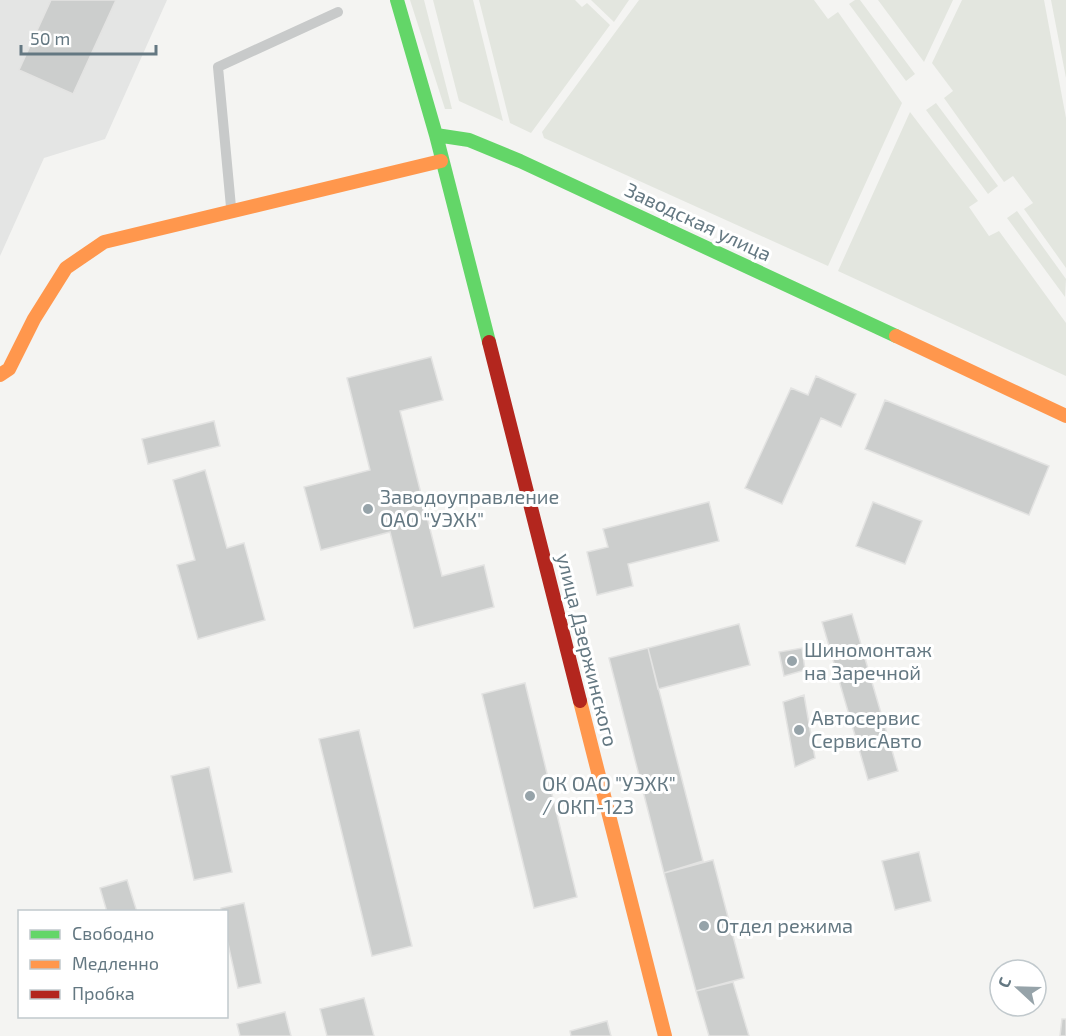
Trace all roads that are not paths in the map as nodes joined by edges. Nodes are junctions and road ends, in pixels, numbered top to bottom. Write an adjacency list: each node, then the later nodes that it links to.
1 (397, 0): 3 (street)
2 (338, 12): 5 (lane)
3 (436, 135): 4 (street, улица Дзержинского); 7 (street, Заводская улица)
4 (441, 161): 5 (street); 8 (street, улица Дзержинского)
5 (232, 210): 6 (street)
6 (0, 375)
7 (1066, 416)
8 (665, 1036)

